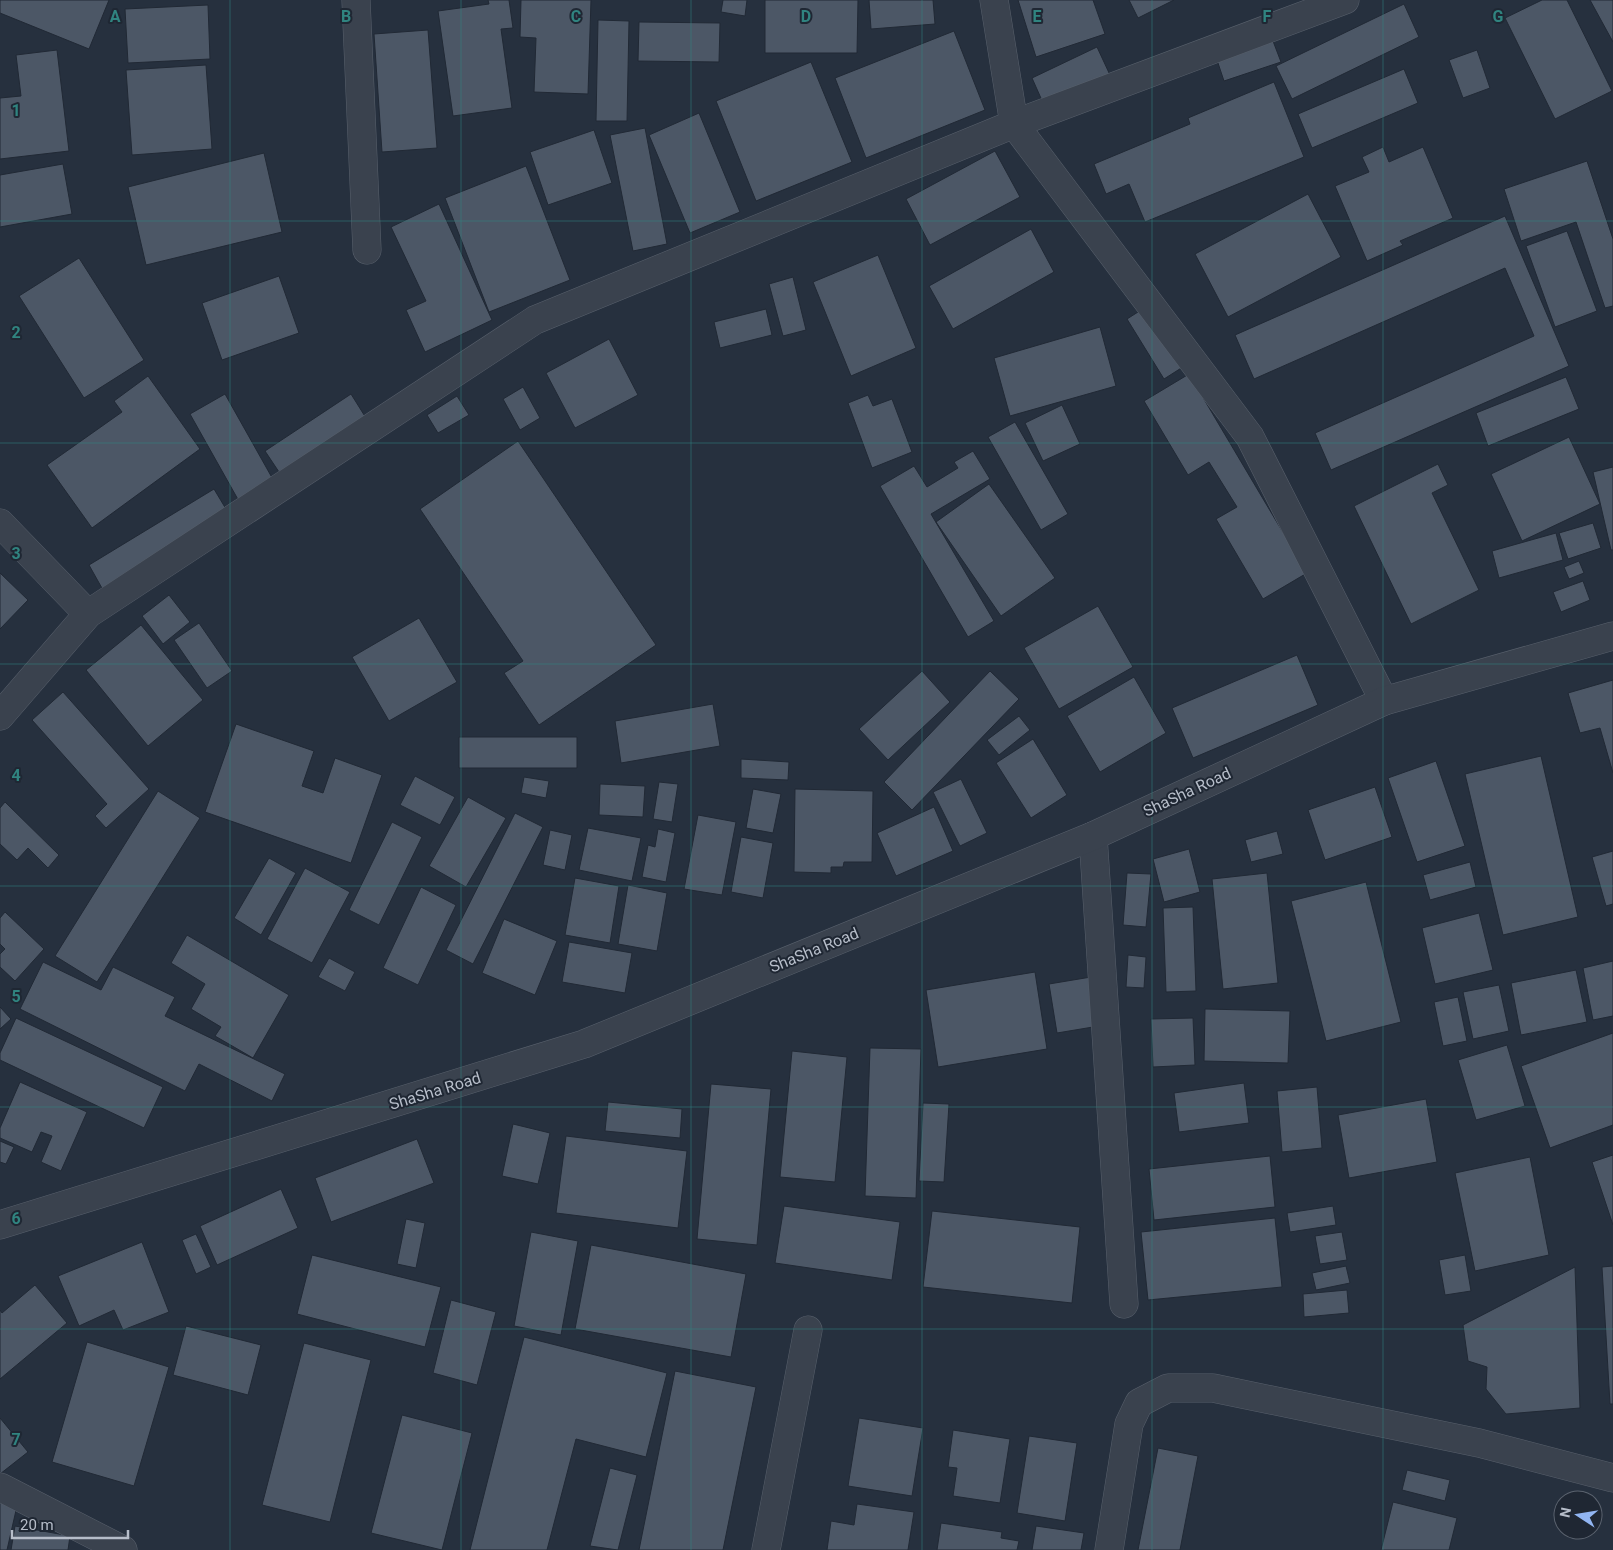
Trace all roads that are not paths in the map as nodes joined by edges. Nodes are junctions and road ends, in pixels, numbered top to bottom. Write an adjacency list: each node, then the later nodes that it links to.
1 (356, 0): 5 (street)
2 (994, 0): 4 (street)
3 (1345, 0): 4 (street)
4 (1014, 124): 7 (street); 9 (street)
5 (367, 250)
6 (0, 523): 7 (street)
7 (88, 614): 10 (street)
8 (1613, 636): 9 (street, ShaSha Road)
9 (1384, 701): 11 (street, ShaSha Road)
10 (0, 716)
11 (1093, 836): 12 (street, ShaSha Road); 13 (street)
12 (0, 1225)
13 (1124, 1304)
14 (808, 1330): 18 (street)
15 (1613, 1478): 19 (street)
16 (0, 1487): 17 (street)
17 (123, 1550)
18 (766, 1550)
19 (1109, 1550)

